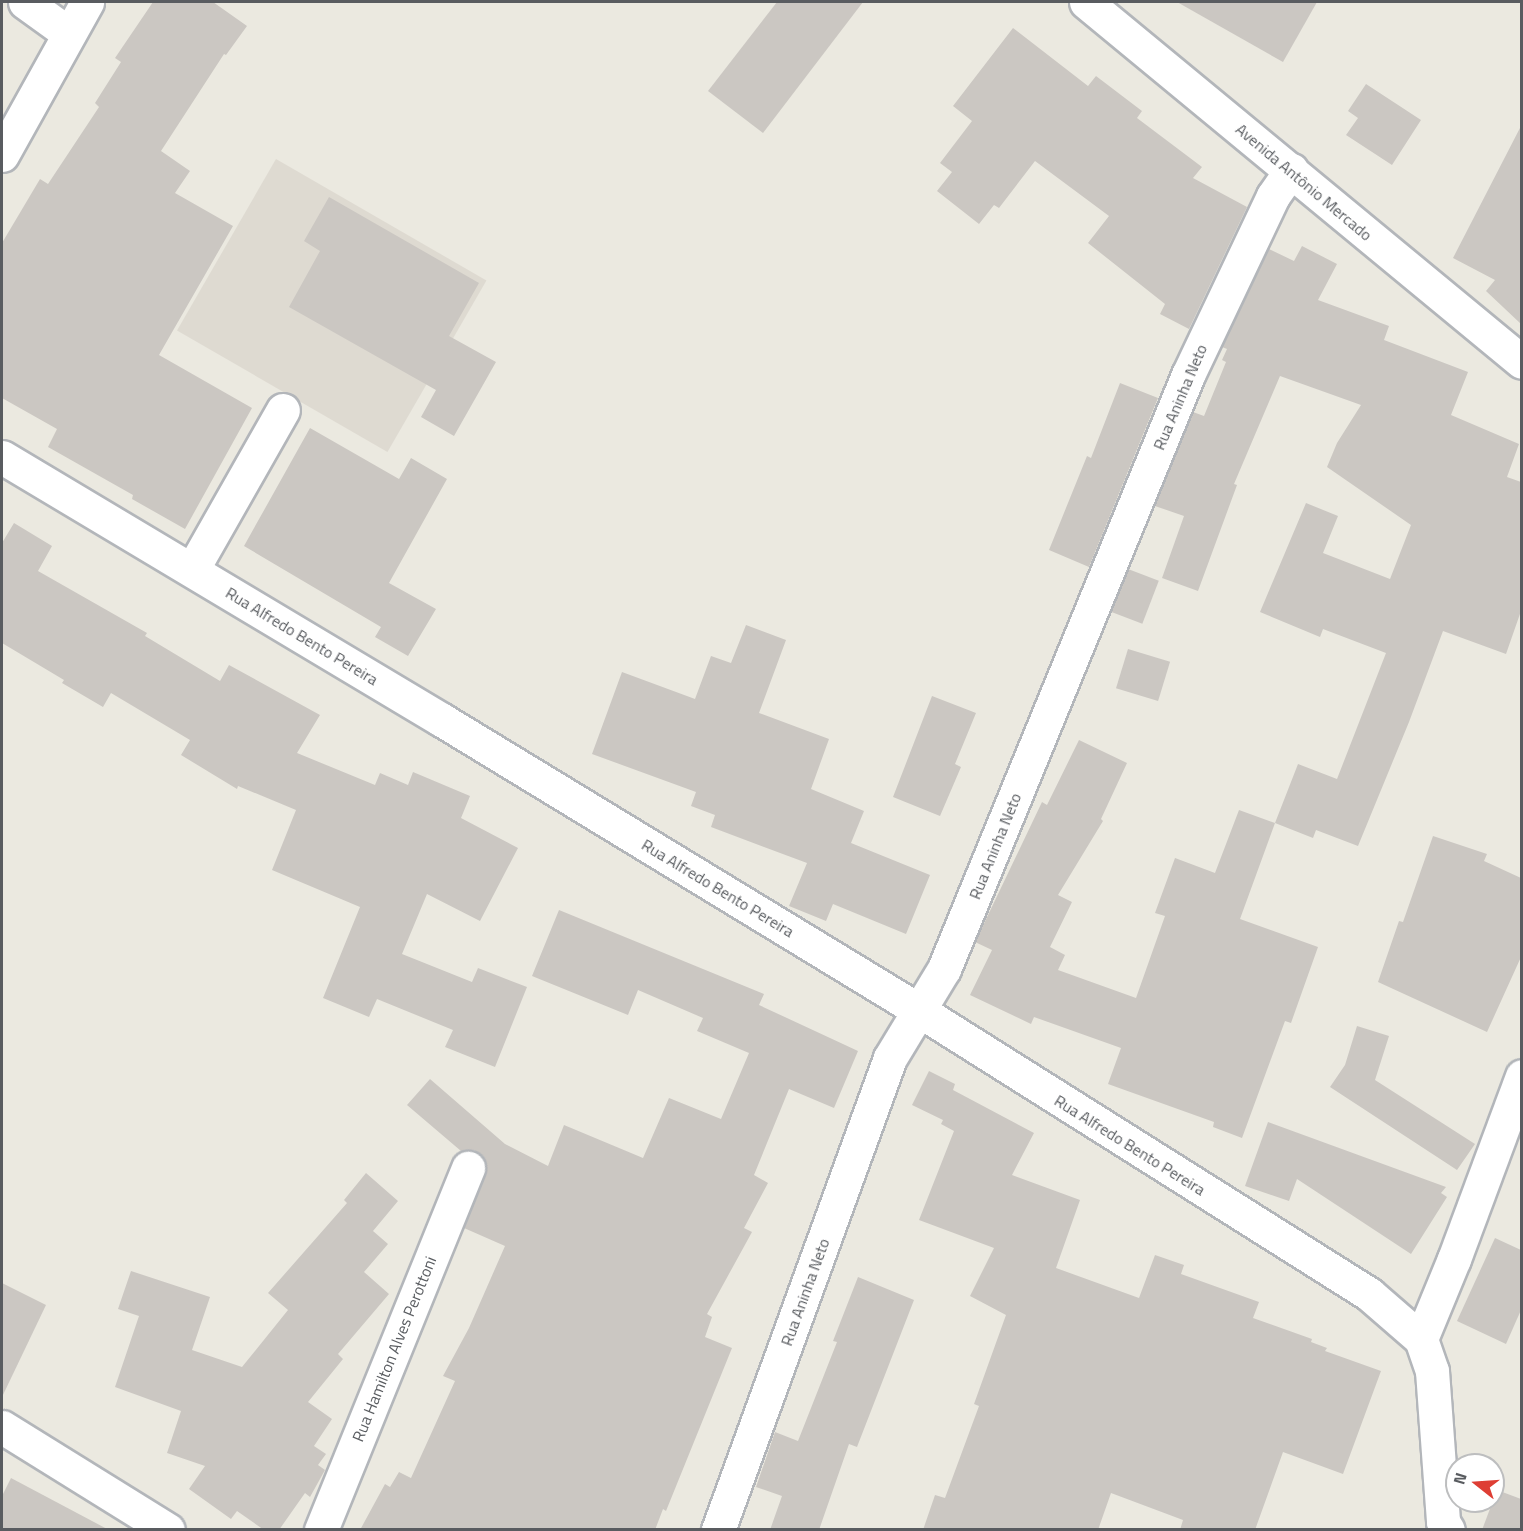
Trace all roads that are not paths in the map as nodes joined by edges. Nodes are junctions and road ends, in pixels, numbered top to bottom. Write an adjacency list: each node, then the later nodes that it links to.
1 (25, 2): 4 (street)
2 (87, 2): 4 (street)
3 (1086, 2): 6 (street, Avenida Antônio Mercado)
4 (68, 33): 5 (street)
5 (2, 155)
6 (1291, 170): 7 (street, Avenida Antônio Mercado); 11 (street, Rua Aninha Neto)
7 (1521, 362)
8 (283, 410): 10 (street)
9 (2, 457): 10 (street, Rua Alfredo Bento Pereira)
10 (192, 570): 11 (street, Rua Alfredo Bento Pereira)
11 (920, 1011): 14 (street, Rua Alfredo Bento Pereira); 18 (street, Rua Aninha Neto)
12 (1521, 1076): 14 (street)
13 (468, 1168): 17 (street, Rua Hamilton Alves Perottoni)
14 (1421, 1339): 19 (street)
15 (2, 1427): 16 (street)
16 (168, 1530)
17 (321, 1530)
18 (718, 1530)
19 (1448, 1530)

